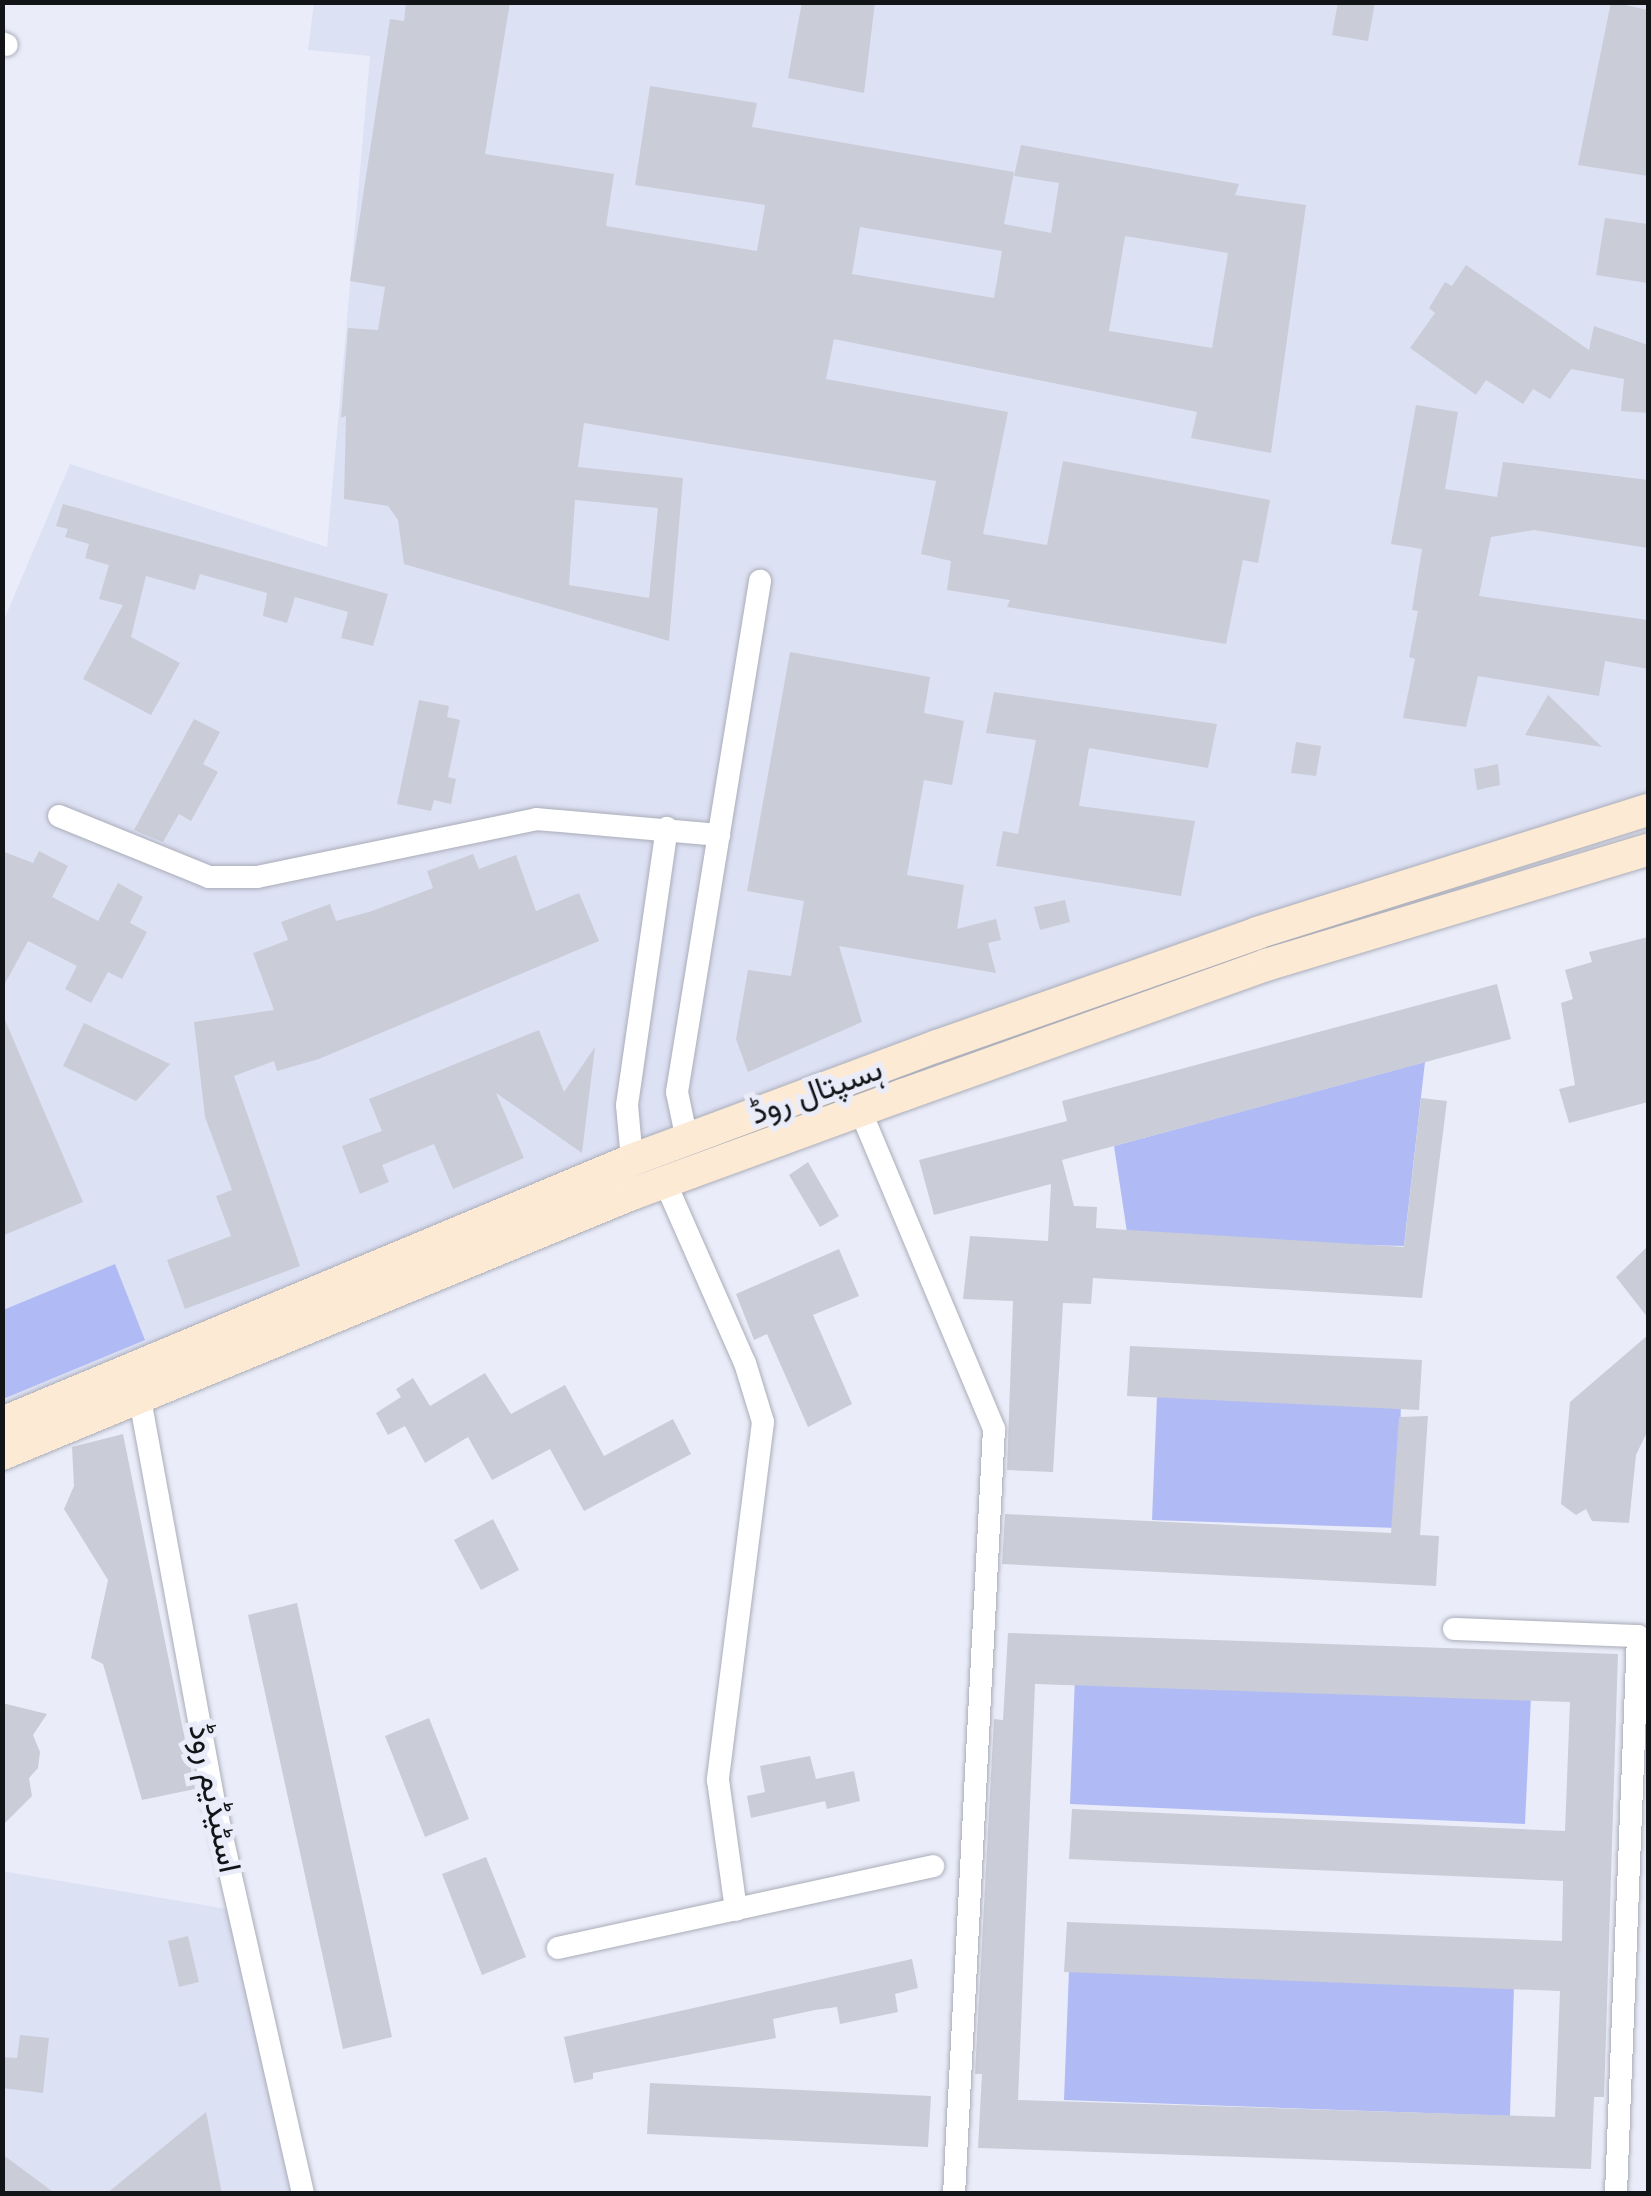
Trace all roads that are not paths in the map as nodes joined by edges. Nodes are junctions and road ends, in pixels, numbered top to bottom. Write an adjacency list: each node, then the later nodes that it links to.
1 (760, 581): 5 (street)
2 (1648, 810): 8 (main road, ہسپتال روڈ)
3 (59, 816): 4 (street)
4 (667, 828): 5 (street); 9 (street)
5 (719, 835): 8 (street)
6 (1648, 850): 7 (main road, ہسپتال روڈ)
7 (860, 1110): 10 (main road, ہسپتال روڈ); 19 (street)
8 (686, 1140): 9 (main road, ہسپتال روڈ)
9 (632, 1160): 12 (main road, ہسپتال روڈ)
10 (665, 1182): 11 (main road, ہسپتال روڈ); 16 (street)
11 (140, 1399): 13 (main road, ہسپتال روڈ); 18 (street, اسٹیڈیم روڈ)
12 (2, 1422)
13 (2, 1454)
14 (1454, 1629): 20 (street)
15 (932, 1866): 16 (street)
16 (736, 1910): 17 (street)
17 (558, 1948)
18 (303, 2194)
19 (954, 2194)
20 (1616, 2194)

